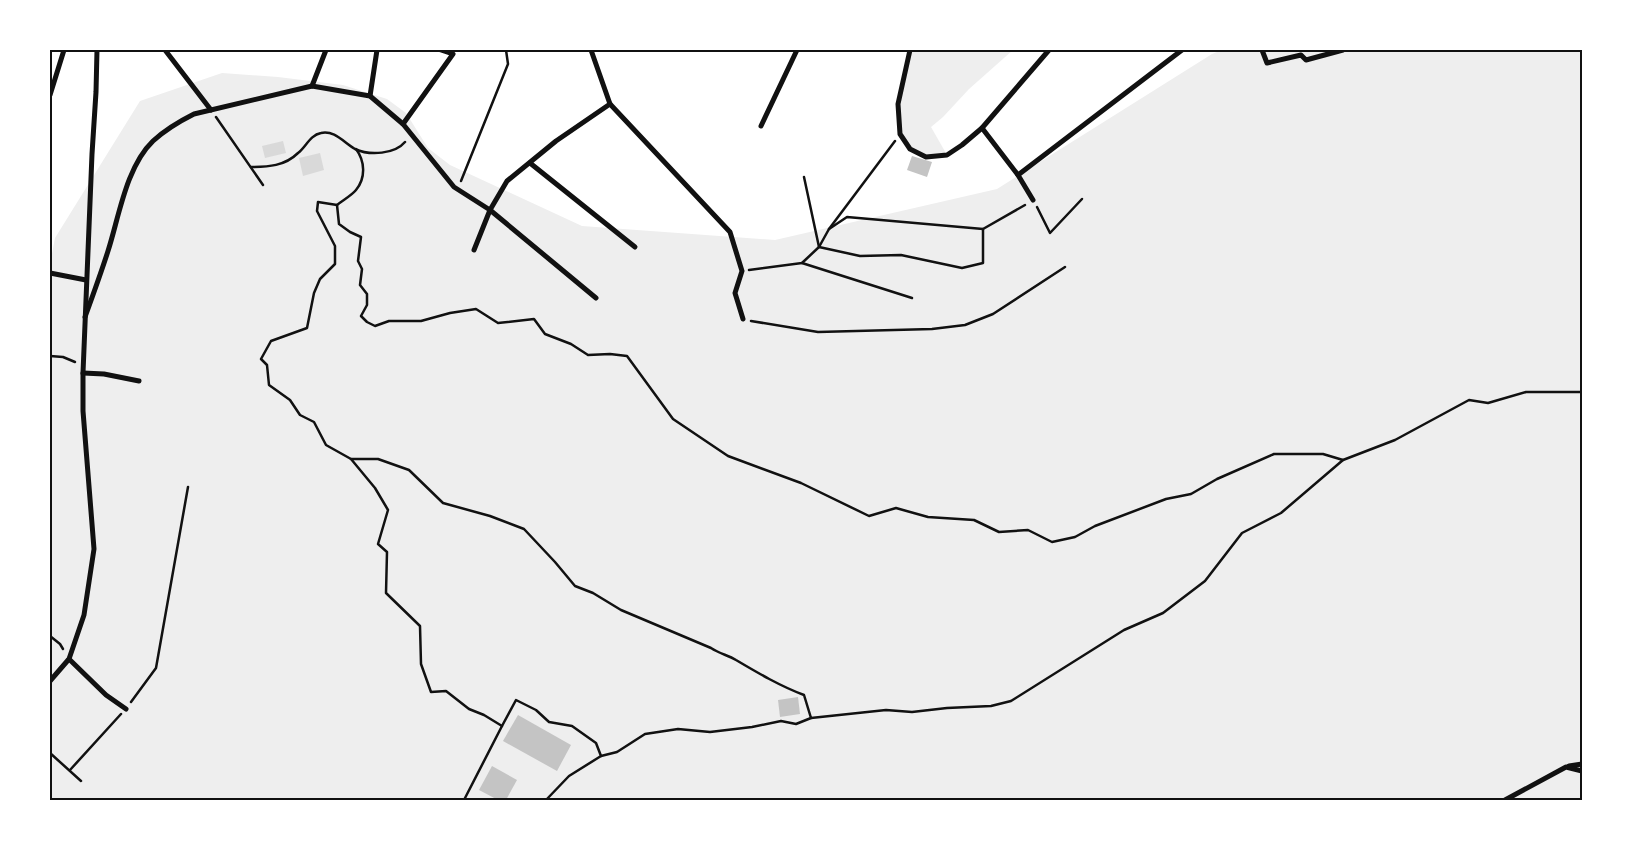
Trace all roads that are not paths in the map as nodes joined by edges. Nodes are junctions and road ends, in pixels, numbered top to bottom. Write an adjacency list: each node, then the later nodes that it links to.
1 (64, 50): 15 (street)
2 (97, 50): 29 (street)
3 (165, 50): 18 (street)
4 (326, 50): 14 (street)
5 (377, 50): 16 (street)
6 (441, 50): 19 (street)
7 (591, 50): 17 (street)
8 (797, 50): 20 (street)
9 (910, 50): 21 (street)
10 (1049, 50): 21 (street)
11 (1182, 50): 23 (street)
12 (1262, 50): 13 (street)
13 (1343, 50)
14 (312, 86): 16 (street); 18 (street)
15 (50, 96)
16 (370, 96): 19 (street)
17 (610, 104): 22 (street); 32 (street)
18 (210, 110): 31 (street)
19 (403, 124): 25 (street)
20 (761, 126)
21 (982, 128): 23 (street)
22 (530, 163): 25 (street); 26 (street)
23 (1018, 175): 24 (street)
24 (1033, 200)
25 (490, 210): 27 (street); 30 (street)
26 (635, 247)
27 (474, 250)
28 (50, 273): 29 (street)
29 (86, 280): 31 (street)
30 (596, 298)
31 (85, 316): 33 (street)
32 (742, 319)
33 (83, 373): 34 (street); 35 (street)
34 (139, 381)
35 (69, 659): 36 (street); 37 (street)
36 (50, 681)
37 (126, 709)
38 (1582, 764): 39 (street)
39 (1566, 767): 40 (street); 41 (street)
40 (1582, 771)
41 (1505, 800)

